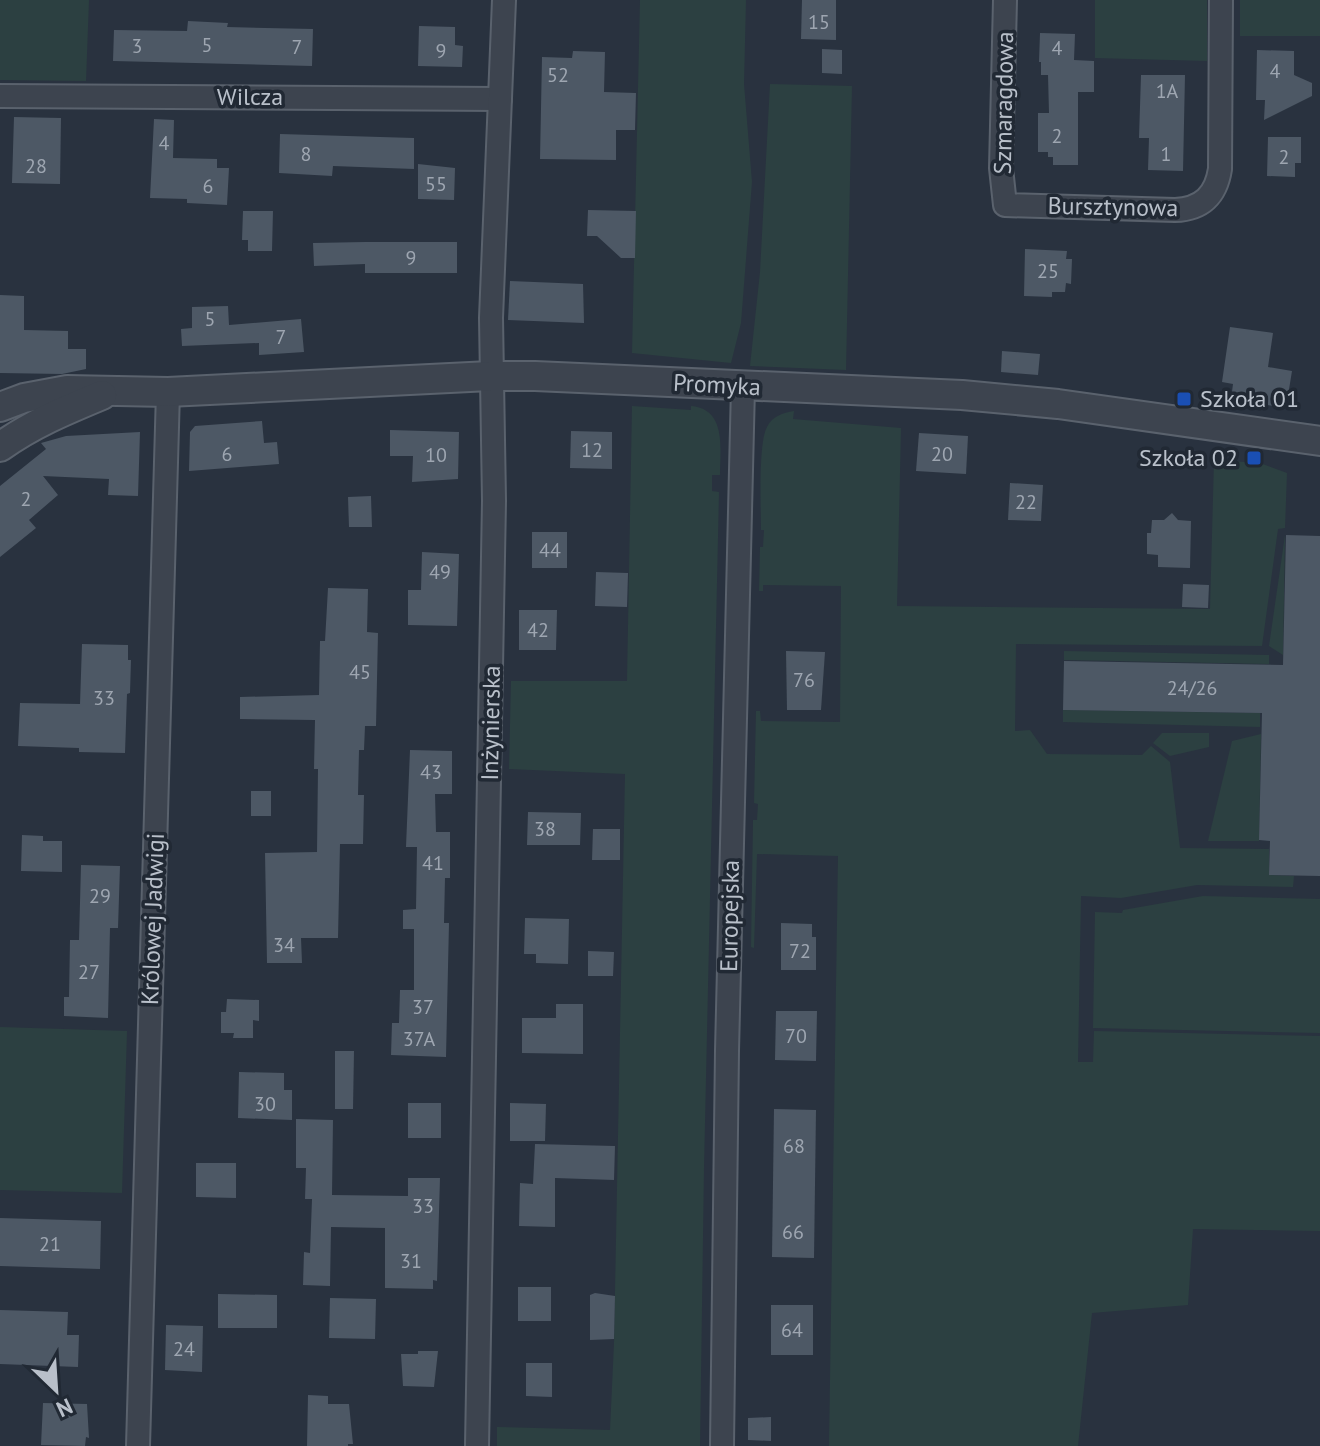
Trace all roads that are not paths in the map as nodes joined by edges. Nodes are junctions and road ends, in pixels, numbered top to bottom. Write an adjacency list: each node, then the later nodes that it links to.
1 (504, 0): 5 (street, Inżynierska)
2 (1005, 0): 6 (street, Szmaragdowa)
3 (1221, 0): 6 (street, Bursztynowa)
4 (0, 96): 5 (street, Wilcza)
5 (500, 99): 7 (street, Inżynierska)
6 (1005, 205)
7 (490, 376): 8 (street, Promyka); 10 (street, Promyka); 15 (street, Inżynierska)
8 (743, 387): 12 (street, Promyka); 16 (street, Europejska)
9 (112, 392): 10 (street, Promyka); 11 (street, Promyka); 13 (street, Promyka)
10 (168, 392): 14 (street, Królowej Jadwigi)
11 (0, 407)
12 (1320, 441)
13 (0, 447)
14 (138, 1446)
15 (477, 1446)
16 (722, 1446)

